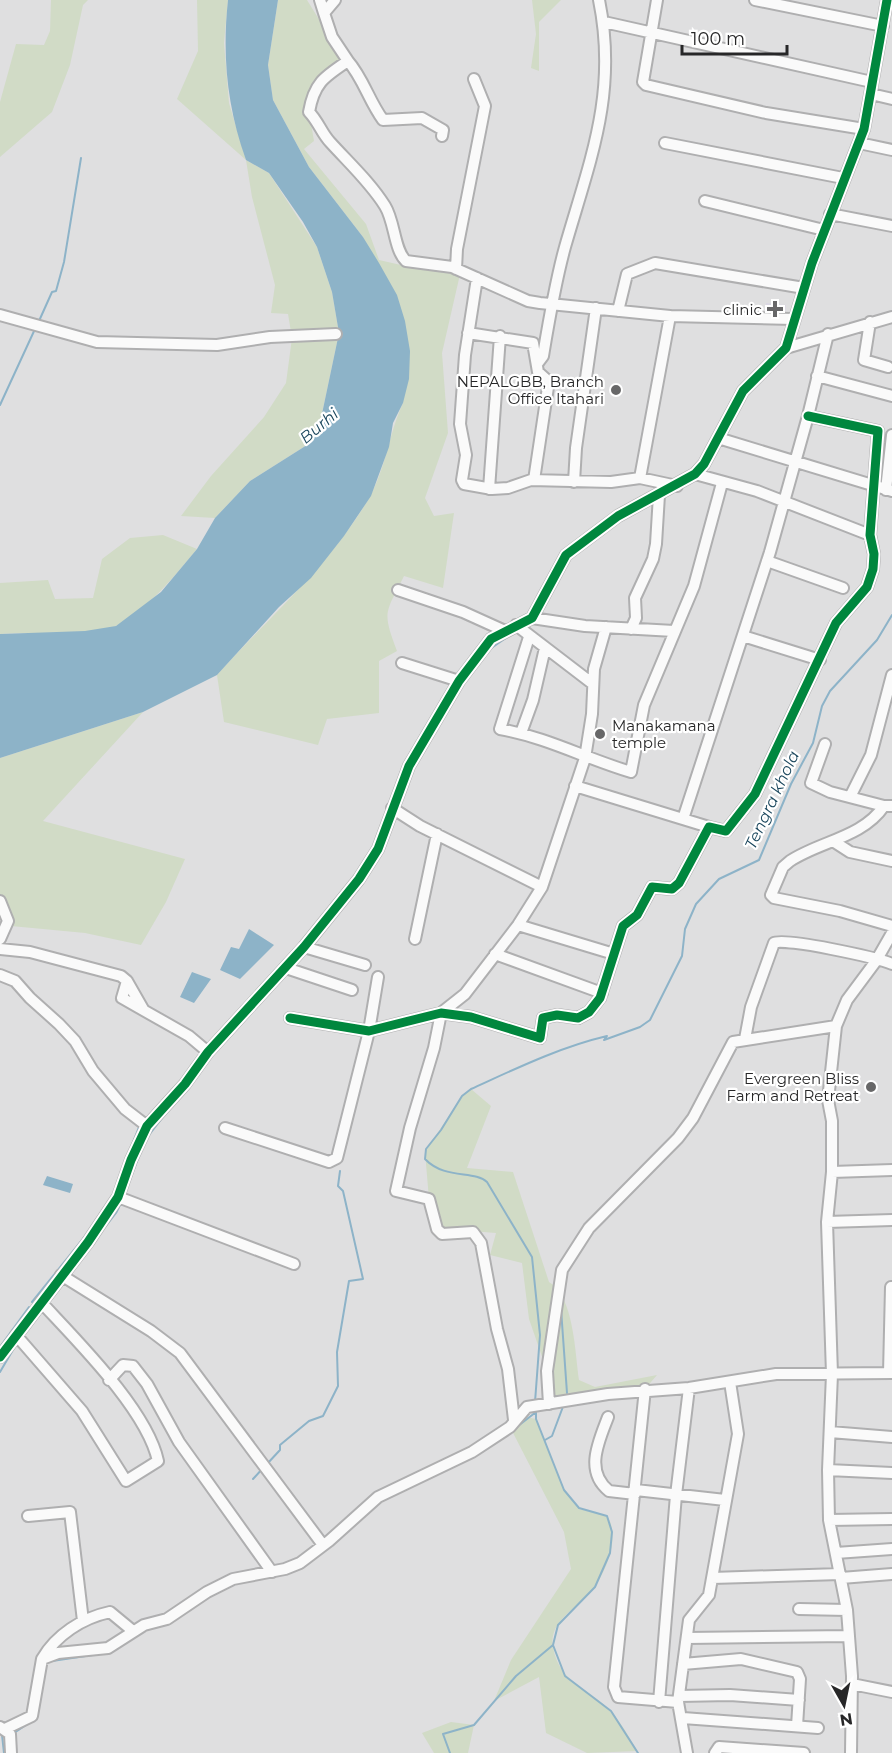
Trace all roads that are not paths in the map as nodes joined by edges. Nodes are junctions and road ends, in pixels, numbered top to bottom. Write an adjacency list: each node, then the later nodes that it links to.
1 (320, 0): 7 (street)
2 (335, 0): 7 (street)
3 (600, 0): 8 (street)
4 (657, 0): 10 (street)
5 (755, 0): 9 (street)
6 (887, 0): 9 (street)
7 (324, 13): 11 (street)
8 (604, 22): 10 (street); 29 (street)
9 (883, 27): 13 (street)
10 (652, 32): 13 (street); 16 (street)
11 (348, 61): 17 (street); 26 (street)
12 (474, 78): 26 (street)
13 (872, 82): 14 (street)
14 (871, 94): 15 (street); 16 (street)
15 (892, 99)
16 (864, 129): 19 (street)
17 (442, 136)
18 (665, 143): 21 (street)
19 (859, 143): 20 (street); 21 (street)
20 (892, 150)
21 (843, 178): 23 (street)
22 (705, 201): 25 (street)
23 (830, 214): 24 (street); 25 (street)
24 (892, 226)
25 (824, 230): 28 (street)
26 (456, 269): 27 (street)
27 (477, 278): 29 (street); 37 (street)
28 (804, 288): 31 (street); 35 (street)
29 (552, 304): 30 (street); 42 (street)
30 (596, 308): 31 (street); 53 (street)
31 (618, 311): 33 (street)
32 (0, 315): 38 (street)
33 (670, 316): 35 (street); 51 (street)
34 (892, 317): 36 (street)
35 (794, 319): 41 (street)
36 (870, 322): 39 (street); 43 (street)
37 (468, 333): 40 (street); 57 (street)
38 (336, 334)
39 (828, 334): 41 (street); 44 (street)
40 (500, 336): 42 (street); 57 (street)
41 (786, 348): 48 (street)
42 (537, 364): 52 (street)
43 (888, 367)
44 (817, 376): 45 (street); 46 (street)
45 (892, 396)
46 (808, 416): 49 (street); 56 (street)
47 (892, 435): 58 (street)
48 (718, 438): 49 (street); 50 (street)
49 (795, 463): 56 (street); 60 (street)
50 (695, 474): 54 (street); 55 (street)
51 (640, 478): 53 (street); 55 (street)
52 (534, 480): 53 (street); 57 (street)
53 (574, 482)
54 (722, 483): 60 (street); 70 (street)
55 (677, 486): 59 (street)
56 (873, 486): 58 (street); 61 (street)
57 (489, 489)
58 (889, 490)
59 (659, 495): 65 (street); 68 (street)
60 (785, 501): 61 (street); 62 (street)
61 (870, 535): 74 (street)
62 (767, 561): 63 (street); 71 (street)
63 (843, 588)
64 (398, 590): 69 (street)
65 (532, 618): 66 (street); 67 (street)
66 (516, 626): 69 (street); 72 (street)
67 (606, 627): 68 (street); 78 (street)
68 (631, 628): 70 (street)
69 (504, 631): 77 (street)
70 (674, 631): 81 (street)
71 (743, 636): 74 (street); 86 (street)
72 (529, 637): 73 (street); 79 (street)
73 (545, 648): 78 (street); 79 (street)
74 (820, 660): 87 (street)
75 (402, 663): 77 (street)
76 (892, 675): 83 (street)
77 (459, 681): 85 (street)
78 (593, 684): 81 (street)
79 (521, 733): 81 (street)
80 (825, 744): 83 (street)
81 (585, 758): 82 (street)
82 (575, 786): 86 (street); 91 (street)
83 (851, 795): 84 (street)
84 (888, 806): 89 (street)
85 (392, 808): 88 (street); 98 (street)
86 (683, 819): 87 (street)
87 (710, 827): 101 (street)
88 (437, 834): 91 (street); 97 (street)
89 (833, 841): 90 (street); 94 (street)
90 (892, 861)
91 (542, 887): 93 (street)
92 (0, 901): 96 (street)
93 (518, 925): 100 (street); 101 (street)
94 (892, 926)
95 (892, 933): 102 (street)
96 (0, 939)
97 (415, 939)
98 (304, 947): 104 (street); 105 (street)
99 (0, 949): 115 (street)
100 (495, 954): 109 (street); 110 (street)
101 (614, 954): 109 (street)
102 (876, 961): 103 (street); 112 (street); 114 (street)
103 (892, 964)
104 (365, 965)
105 (286, 968): 108 (street); 115 (street)
106 (0, 975): 116 (street)
107 (378, 977): 113 (street)
108 (352, 990)
109 (602, 993): 110 (street)
110 (441, 1013): 113 (street); 137 (street)
111 (290, 1018): 113 (street)
112 (836, 1026): 114 (street); 119 (street)
113 (369, 1031): 117 (street)
114 (745, 1039): 135 (street)
115 (208, 1052): 116 (street)
116 (147, 1126): 120 (street)
117 (225, 1128)
118 (892, 1170): 119 (street)
119 (832, 1172): 122 (street)
120 (121, 1198): 123 (street); 124 (street)
121 (892, 1220): 122 (street)
122 (827, 1222): 130 (street)
123 (294, 1264)
124 (61, 1275): 126 (street); 148 (street)
125 (891, 1287): 129 (street)
126 (41, 1302): 127 (street); 131 (street)
127 (16, 1335): 128 (street); 131 (street)
128 (0, 1357)
129 (890, 1373): 130 (street)
130 (832, 1374): 132 (street); 138 (street)
131 (109, 1380): 151 (street)
132 (730, 1382): 133 (street); 144 (street)
133 (689, 1388): 134 (street); 143 (street)
134 (645, 1389): 135 (street); 142 (street)
135 (549, 1404): 137 (street)
136 (608, 1417): 142 (street)
137 (514, 1420): 148 (street)
138 (830, 1432): 139 (street); 140 (street)
139 (892, 1437)
140 (828, 1470): 141 (street); 147 (street)
141 (892, 1473)
142 (635, 1492): 143 (street); 167 (street)
143 (676, 1495): 144 (street); 167 (street)
144 (725, 1500): 154 (street)
145 (28, 1516): 157 (street)
146 (892, 1519): 147 (street)
147 (829, 1520): 150 (street)
148 (323, 1545): 151 (street)
149 (892, 1549): 150 (street)
150 (836, 1553): 153 (street)
151 (272, 1572): 158 (street)
152 (892, 1574): 153 (street)
153 (841, 1576): 154 (street); 156 (street)
154 (712, 1578): 160 (street)
155 (799, 1609): 156 (street)
156 (847, 1610): 159 (street)
157 (83, 1621): 158 (street); 161 (street)
158 (133, 1631): 161 (street)
159 (849, 1636): 160 (street); 163 (street)
160 (687, 1638): 162 (street)
161 (42, 1659): 170 (street)
162 (683, 1664): 165 (street); 166 (street)
163 (852, 1684): 164 (street); 176 (street)
164 (892, 1692)
165 (678, 1699): 166 (street); 167 (street); 168 (street)
166 (799, 1700): 169 (street)
167 (659, 1702)
168 (683, 1718): 169 (street); 173 (street)
169 (797, 1726): 171 (street)
170 (2, 1728): 172 (street)
171 (818, 1728)
172 (11, 1753)
173 (687, 1753)
174 (716, 1753): 175 (street)
175 (804, 1753)
176 (850, 1753)

